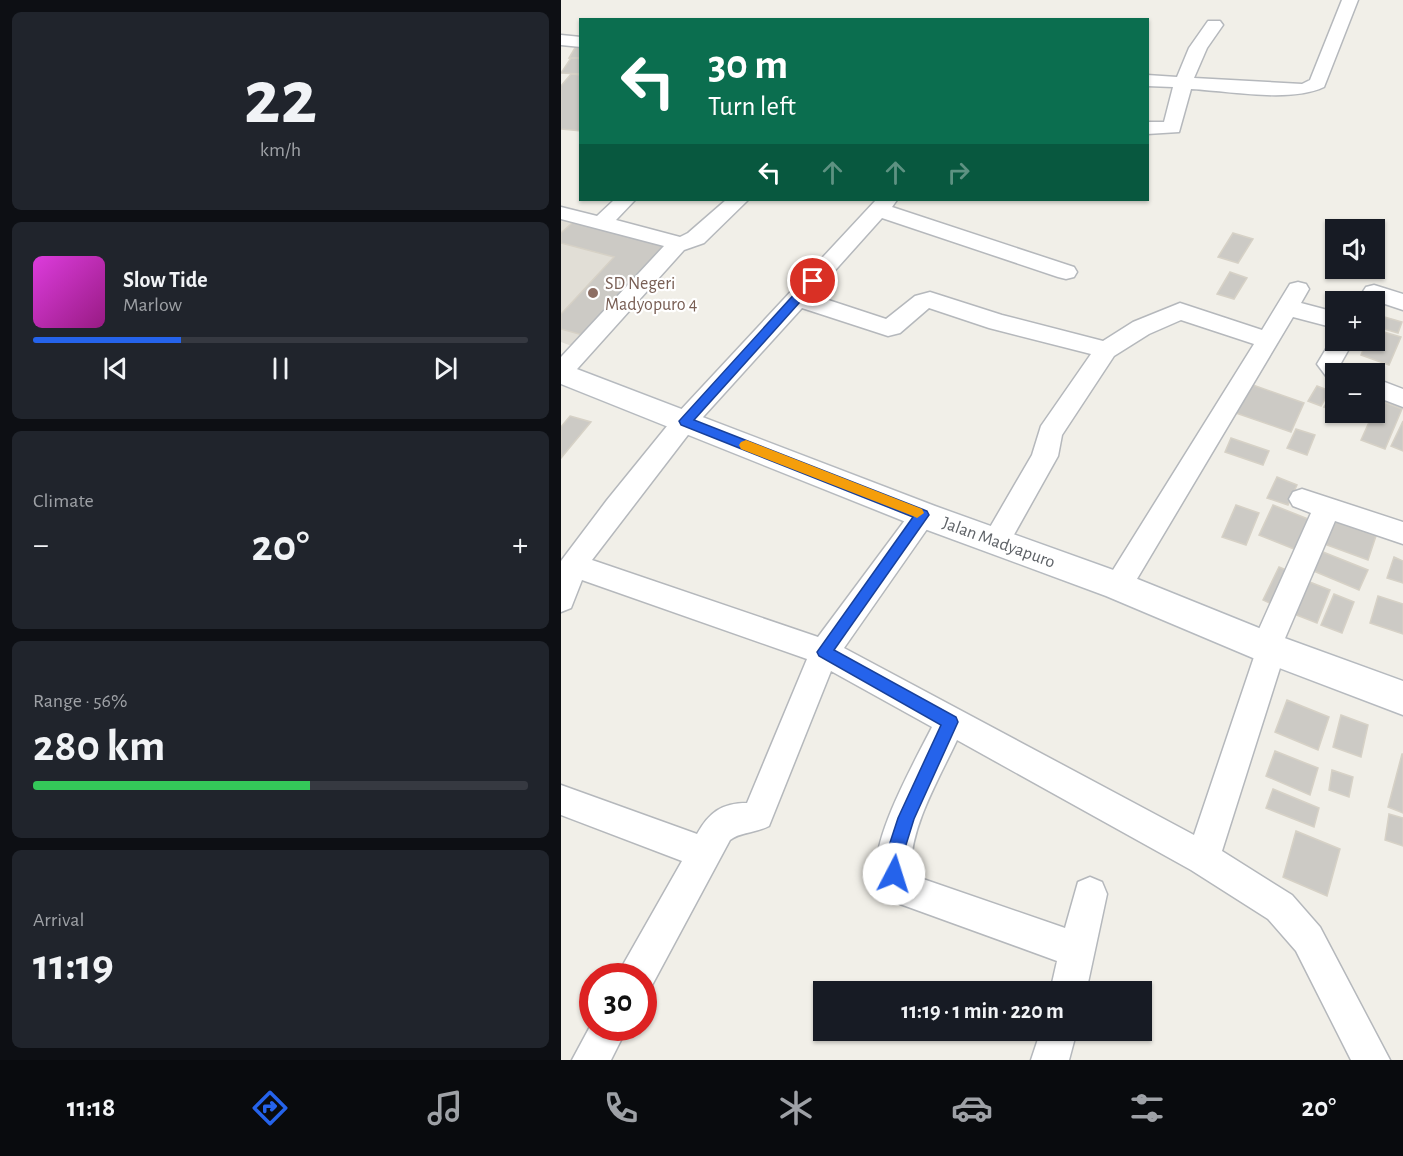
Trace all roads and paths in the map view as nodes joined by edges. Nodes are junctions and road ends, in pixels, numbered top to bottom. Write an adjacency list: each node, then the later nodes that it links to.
1 (1350, 0): 6 (street)
2 (1214, 25): 6 (street)
3 (561, 40): 4 (street)
4 (579, 42)
5 (1149, 80): 6 (street)
6 (1182, 82): 7 (street)
7 (1149, 128)
8 (624, 201): 12 (street)
9 (737, 201): 13 (street)
10 (882, 204): 14 (street); 16 (street)
11 (561, 213): 12 (street)
12 (600, 224): 13 (street)
13 (678, 244): 21 (street)
14 (1066, 272)
15 (1385, 296): 17 (street)
16 (797, 298): 20 (street); 24 (street)
17 (1403, 302)
18 (1325, 315): 19 (street)
19 (1266, 340): 20 (street); 29 (street)
20 (1106, 350): 27 (street)
21 (561, 373): 24 (main road, Jalan Madyapuro)
22 (1385, 391): 23 (street)
23 (1403, 398)
24 (685, 421): 25 (main road, Jalan Madyapuro); 28 (street)
25 (923, 515): 27 (main road, Jalan Madyapuro); 32 (street)
26 (1403, 533): 31 (street)
27 (996, 541): 29 (main road, Jalan Madyapuro)
28 (573, 566): 30 (street); 32 (street)
29 (1118, 586): 31 (main road, Jalan Madyapuro)
30 (561, 600)
31 (1269, 648): 33 (main road, Jalan Madyapuro); 37 (street)
32 (824, 652): 34 (street); 36 (street)
33 (1403, 698)
34 (950, 722): 37 (street); 39 (street)
35 (561, 800): 36 (street)
36 (706, 854): 40 (street)
37 (1203, 858): 46 (street)
38 (1090, 894): 39 (street)
39 (1077, 950): 41 (street)
40 (644, 963)
41 (1070, 981)
42 (602, 1041): 44 (street)
43 (1056, 1041): 45 (street)
44 (591, 1060)
45 (1050, 1060)
46 (1371, 1060)

